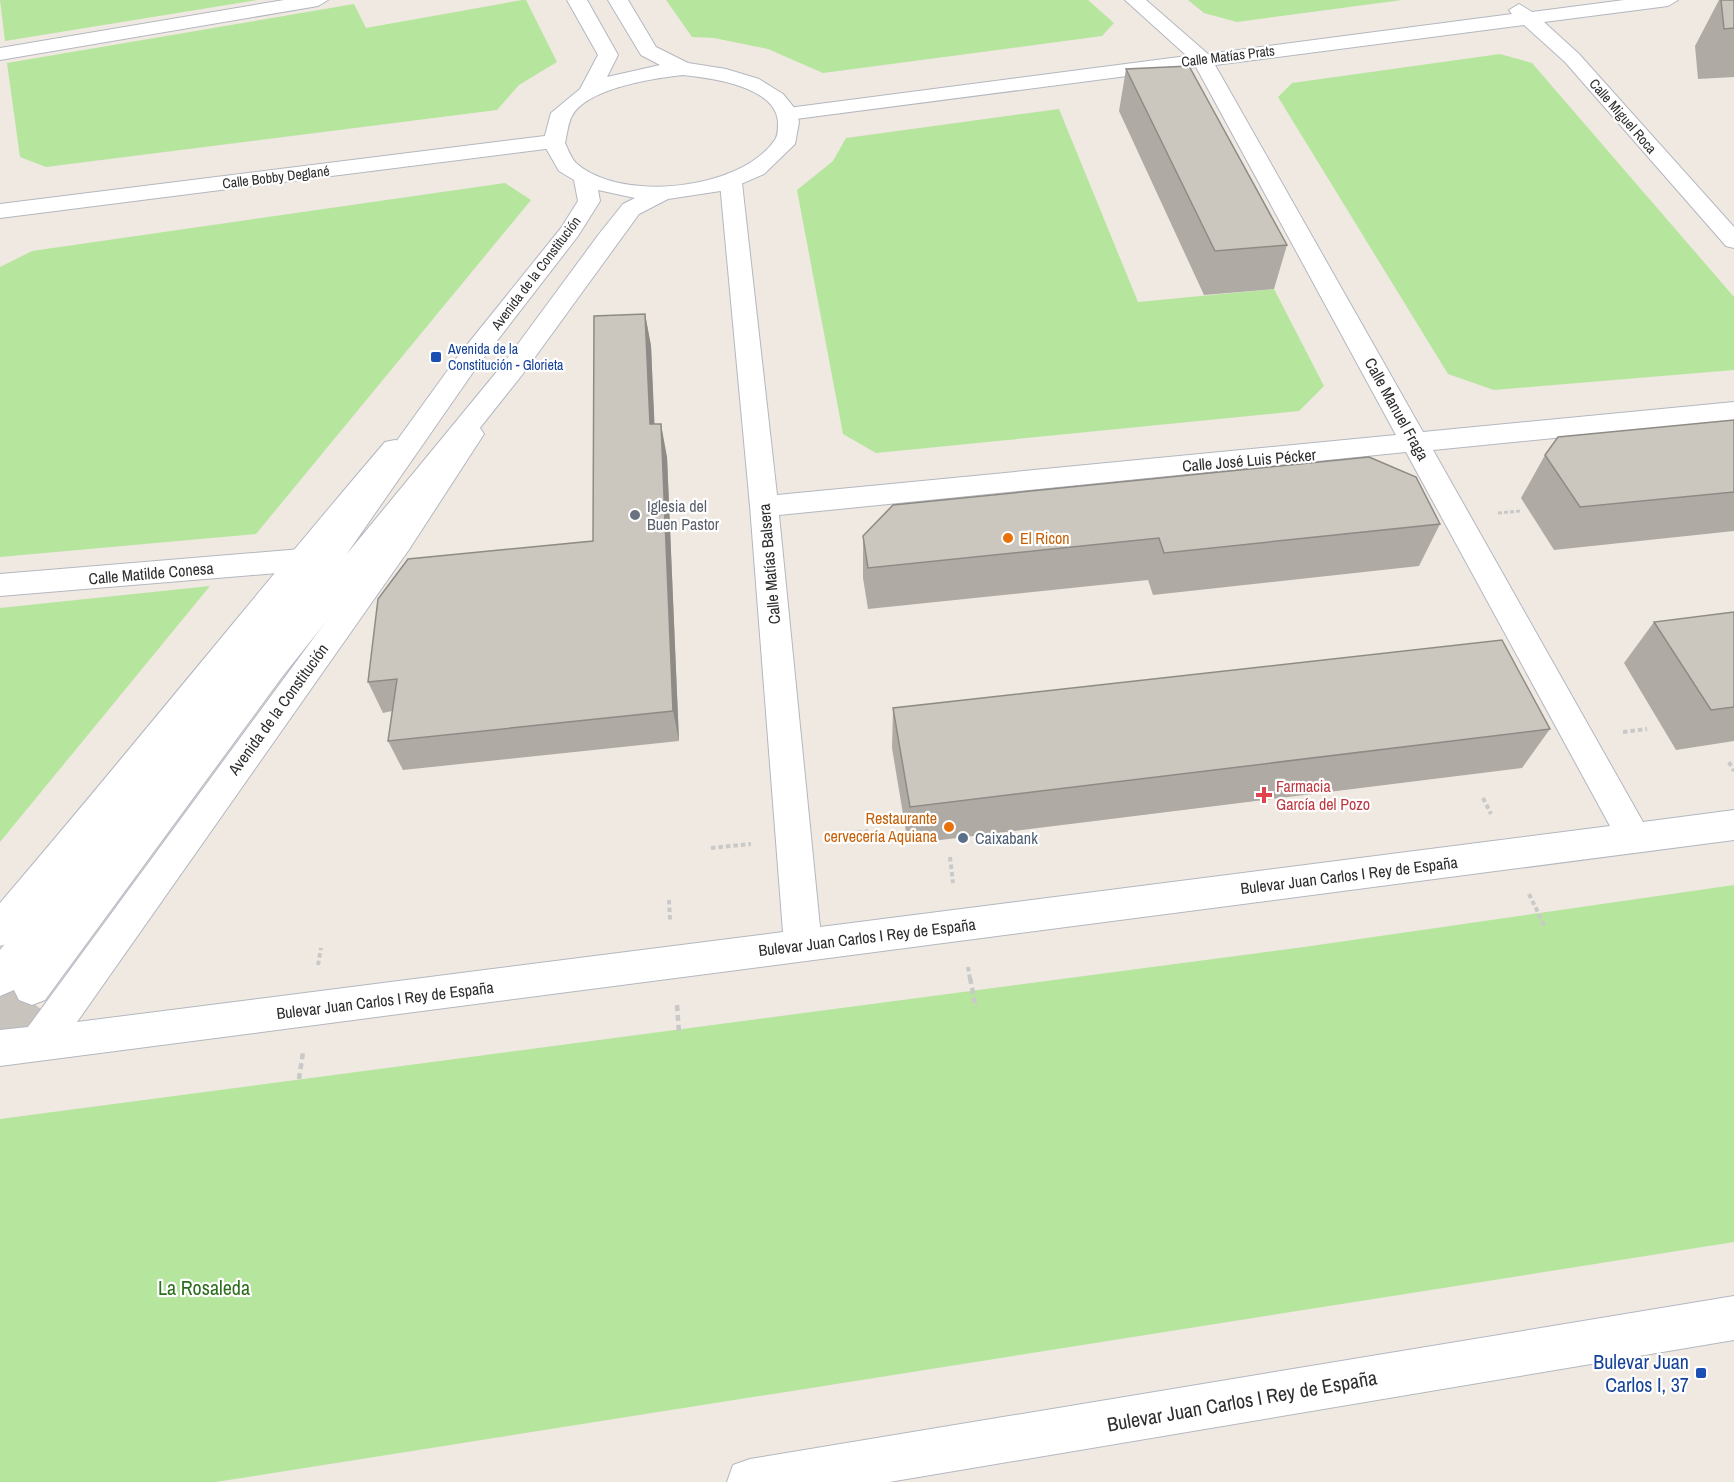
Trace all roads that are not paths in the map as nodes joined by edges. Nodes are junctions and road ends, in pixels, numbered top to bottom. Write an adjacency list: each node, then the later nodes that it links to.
1 (318, 0): 8 (street)
2 (577, 0): 11 (street)
3 (618, 0): 10 (street)
4 (1135, 0): 9 (street, Calle Manuel Fraga)
5 (1504, 0): 7 (street, Calle Miguel Roca)
6 (1668, 0): 7 (street, Calle Matías Prats)
7 (1531, 19): 9 (street, Calle Matías Prats); 18 (street, Calle Miguel Roca)
8 (0, 54)
9 (1202, 59): 12 (street, Calle Matías Prats); 22 (street, Calle Manuel Fraga)
10 (683, 69): 11 (street); 12 (street)
11 (590, 90): 13 (street)
12 (788, 114): 15 (street)
13 (553, 142): 14 (street); 17 (street, Calle Bobby Deglané)
14 (585, 178): 16 (street); 19 (street, Avenida de la Constitución)
15 (731, 183): 16 (street); 23 (street, Calle Matías Balsera)
16 (661, 195): 20 (street, Avenida de la Constitución)
17 (0, 211)
18 (1734, 241)
19 (467, 362): 24 (street, Avenida de la Constitución); 30 (street, Avenida de la Constitución)
20 (513, 369): 31 (street, Avenida de la Constitución); 32 (street, Avenida de la Constitución)
21 (1734, 411): 22 (street, Calle José Luis Pécker)
22 (1416, 444): 23 (street, Calle José Luis Pécker); 27 (street, Calle Manuel Fraga)
23 (764, 506): 29 (street, Calle Matías Balsera)
24 (302, 560): 25 (street, Calle Matilde Conesa); 28 (street, Avenida de la Constitución)
25 (0, 585)
26 (1734, 825): 27 (street, Bulevar Juan Carlos I Rey de España)
27 (1634, 838): 29 (street, Bulevar Juan Carlos I Rey de España)
28 (0, 930)
29 (803, 946): 32 (street, Bulevar Juan Carlos I Rey de España)
30 (0, 979)
31 (32, 988)
32 (38, 1045): 33 (street, Bulevar Juan Carlos I Rey de España)
33 (0, 1048)
34 (1734, 1318): 35 (street, Bulevar Juan Carlos I Rey de España)
35 (865, 1473): 36 (street, Bulevar Juan Carlos I Rey de España)
36 (750, 1482)

